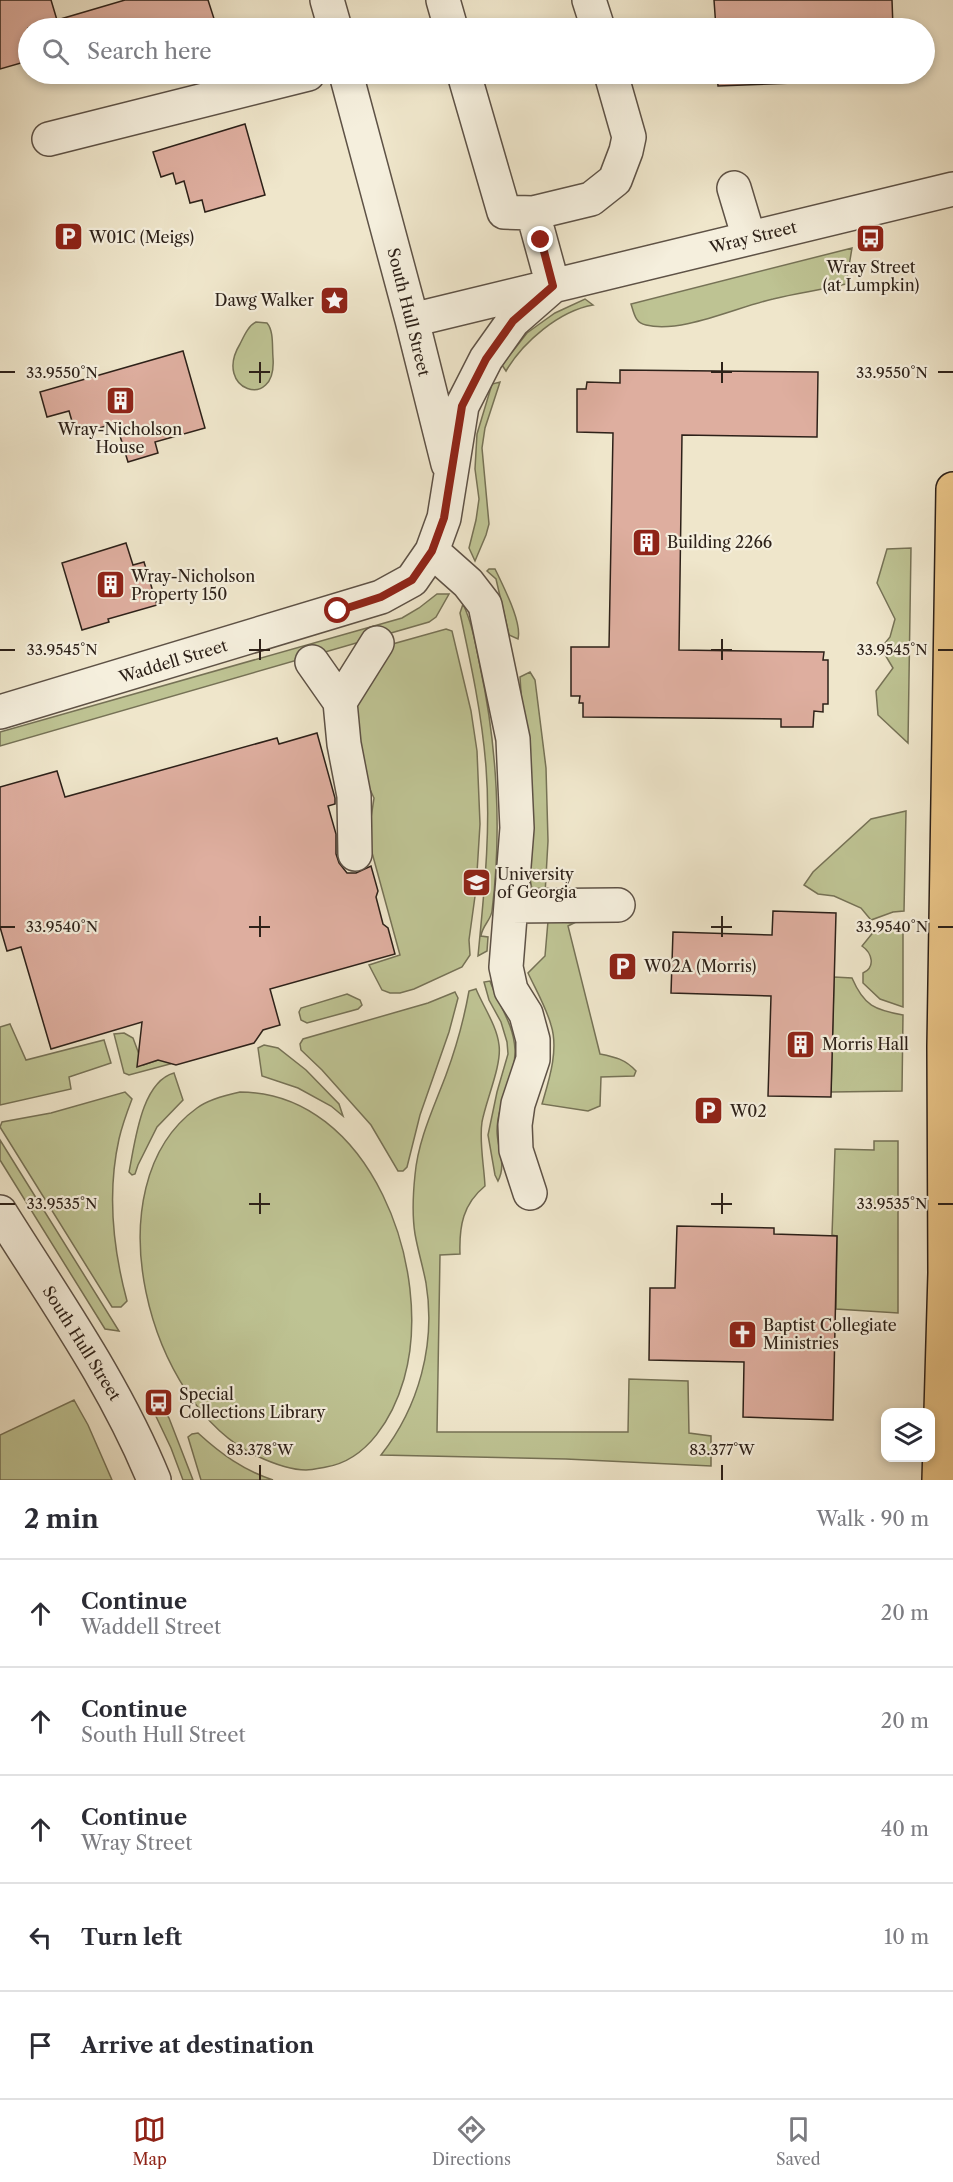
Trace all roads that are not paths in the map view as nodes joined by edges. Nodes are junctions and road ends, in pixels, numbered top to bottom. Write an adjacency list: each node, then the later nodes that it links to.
1 (327, 0): 4 (street)
2 (443, 0): 5 (street)
3 (590, 0): 6 (street)
4 (332, 18)
5 (448, 18)
6 (595, 18)
7 (268, 84): 11 (street)
8 (349, 84): 17 (street, South Hull Street)
9 (467, 84): 14 (street)
10 (614, 84): 14 (street)
11 (50, 139)
12 (734, 188): 15 (street)
13 (953, 189): 15 (street, Wray Street)
14 (533, 213): 16 (street)
15 (749, 238): 16 (street, Wray Street)
16 (553, 286): 17 (street, Wray Street); 18 (street, Wray Street)
17 (412, 320): 18 (street, South Hull Street)
18 (451, 477): 20 (street, South Hull Street)
19 (953, 489): 31 (main road)
20 (432, 551): 24 (street, Waddell Street); 27 (street)
21 (377, 643): 23 (street)
22 (312, 662): 23 (street)
23 (340, 702): 25 (street)
24 (0, 712)
25 (355, 854)
26 (618, 905): 27 (street)
27 (511, 906): 28 (street)
28 (530, 1193)
29 (0, 1212): 30 (street, South Hull Street)
30 (154, 1480)
31 (939, 1480)

